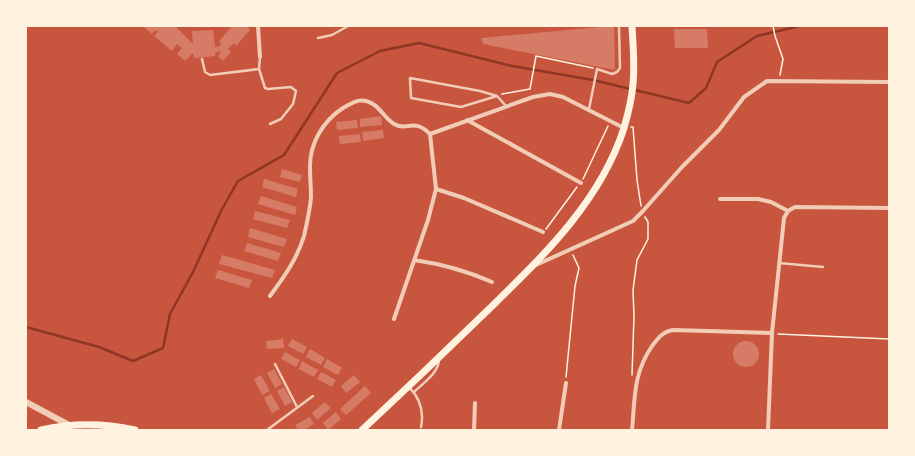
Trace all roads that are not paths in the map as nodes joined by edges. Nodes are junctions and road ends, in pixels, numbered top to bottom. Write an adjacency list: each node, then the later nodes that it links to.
1 (258, 26): 6 (street)
2 (348, 26): 5 (lane)
3 (632, 26): 15 (main road)
4 (619, 28): 12 (lane)
5 (318, 38)
6 (260, 57): 8 (lane)
7 (202, 59): 8 (lane)
8 (259, 69): 14 (lane)
9 (889, 82): 25 (street)
10 (497, 96): 10 (lane); 11 (lane)
11 (506, 106): 12 (street); 13 (street)
12 (589, 109): 15 (street)
13 (467, 120): 16 (street); 17 (street)
14 (270, 124)
15 (624, 128): 25 (main road)
16 (430, 134): 18 (street); 28 (street)
17 (581, 182)
18 (436, 189): 22 (street); 23 (street)
19 (720, 198): 21 (street)
20 (889, 208): 21 (street)
21 (788, 211): 24 (street)
22 (543, 232)
23 (414, 260): 27 (street); 29 (street)
24 (779, 263): 26 (lane); 30 (street)
25 (531, 267): 33 (main road)
26 (823, 267)
27 (492, 282)
28 (270, 296)
29 (394, 319)
30 (772, 333): 48 (street); 49 (street)
31 (274, 364): 37 (lane)
32 (566, 383): 47 (street)
33 (412, 389): 38 (main road); 40 (lane)
34 (313, 396): 37 (lane)
35 (26, 402): 39 (street)
36 (475, 403): 46 (street)
37 (297, 407): 43 (lane)
38 (373, 419): 44 (main road); 45 (street)
39 (69, 425): 41 (main road); 42 (main road)
40 (421, 427)
41 (41, 430)
42 (134, 430)
43 (267, 430)
44 (362, 430)
45 (367, 430)
46 (474, 430)
47 (559, 430)
48 (632, 430)
49 (768, 430)

